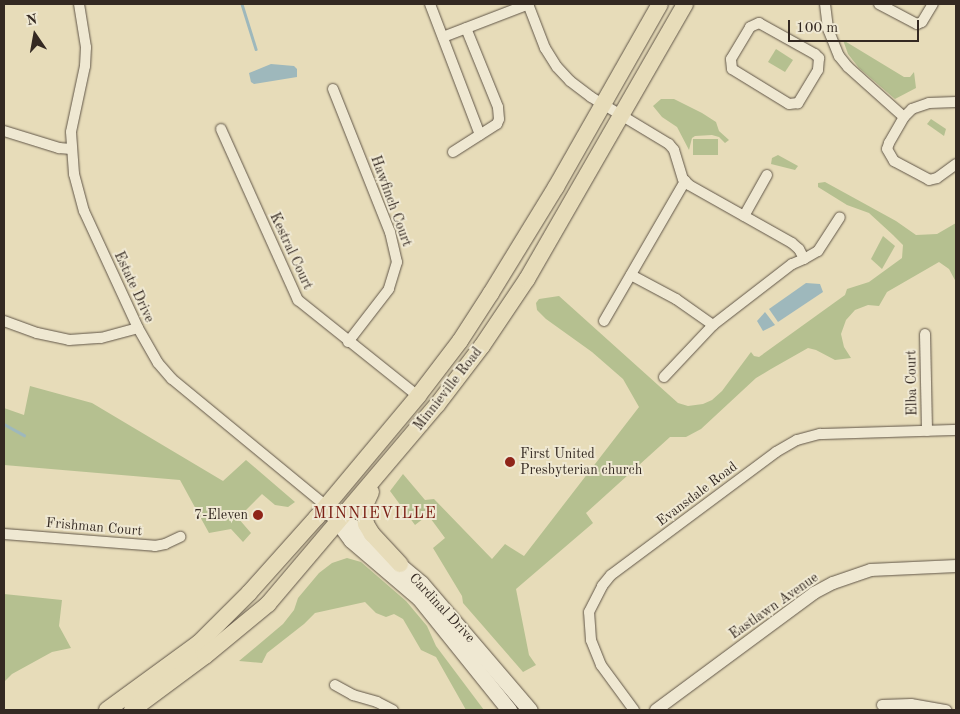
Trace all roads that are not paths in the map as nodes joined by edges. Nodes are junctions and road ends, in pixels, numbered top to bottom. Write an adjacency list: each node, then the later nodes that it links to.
1 (80, 4): 21 (street, Estate Drive)
2 (430, 4): 10 (street)
3 (528, 4): 9 (street); 15 (street)
4 (660, 4): 15 (main road, Minnieville Road)
5 (685, 4): 16 (main road, Minnieville Road)
6 (825, 4): 11 (street)
7 (879, 4): 8 (street)
8 (933, 4)
9 (466, 28): 10 (street); 20 (street)
10 (443, 37): 20 (street)
11 (836, 50): 12 (street); 17 (street)
12 (818, 58): 12 (street)
13 (333, 89): 35 (street, Hawfinch Court)
14 (956, 102): 17 (street)
15 (603, 104): 16 (street); 37 (main road, Minnieville Road)
16 (622, 115): 25 (street); 40 (main road, Minnieville Road)
17 (904, 117): 23 (street)
18 (221, 129): 35 (street, Kestral Court)
19 (4, 131): 21 (street)
20 (480, 135): 22 (street)
21 (71, 148): 33 (street, Estate Drive)
22 (453, 152)
23 (956, 164)
24 (767, 175): 26 (street)
25 (685, 181): 26 (street); 29 (street)
26 (744, 216): 28 (street)
27 (840, 217): 28 (street)
28 (804, 259): 32 (street)
29 (632, 275): 31 (street); 32 (street)
30 (4, 321): 33 (street)
31 (604, 321)
32 (713, 325): 36 (street)
33 (138, 328): 41 (street, Estate Drive)
34 (925, 334): 38 (street, Elba Court)
35 (348, 342): 37 (street, Kestral Court)
36 (664, 377)
37 (418, 396): 41 (main road, Minnieville Road)
38 (927, 430): 39 (street, Evansdale Road); 54 (street, Evansdale Road)
39 (956, 430)
40 (382, 473): 42 (main road, Minnieville Road); 45 (main road)
41 (326, 506): 42 (main road, Cardinal Drive); 49 (main road, Minnieville Road)
42 (340, 522): 45 (main road, Cardinal Drive); 50 (main road, Minnieville Road); 52 (main road, Cardinal Drive)
43 (4, 534): 44 (street, Frishman Court)
44 (180, 537)
45 (400, 564): 53 (main road, Cardinal Drive)
46 (956, 566): 55 (street, Eastlawn Avenue)
47 (335, 685): 51 (street)
48 (882, 705): 56 (street)
49 (107, 710)
50 (132, 710)
51 (393, 710)
52 (509, 710)
53 (530, 710)
54 (634, 710)
55 (656, 710)
56 (946, 710)

